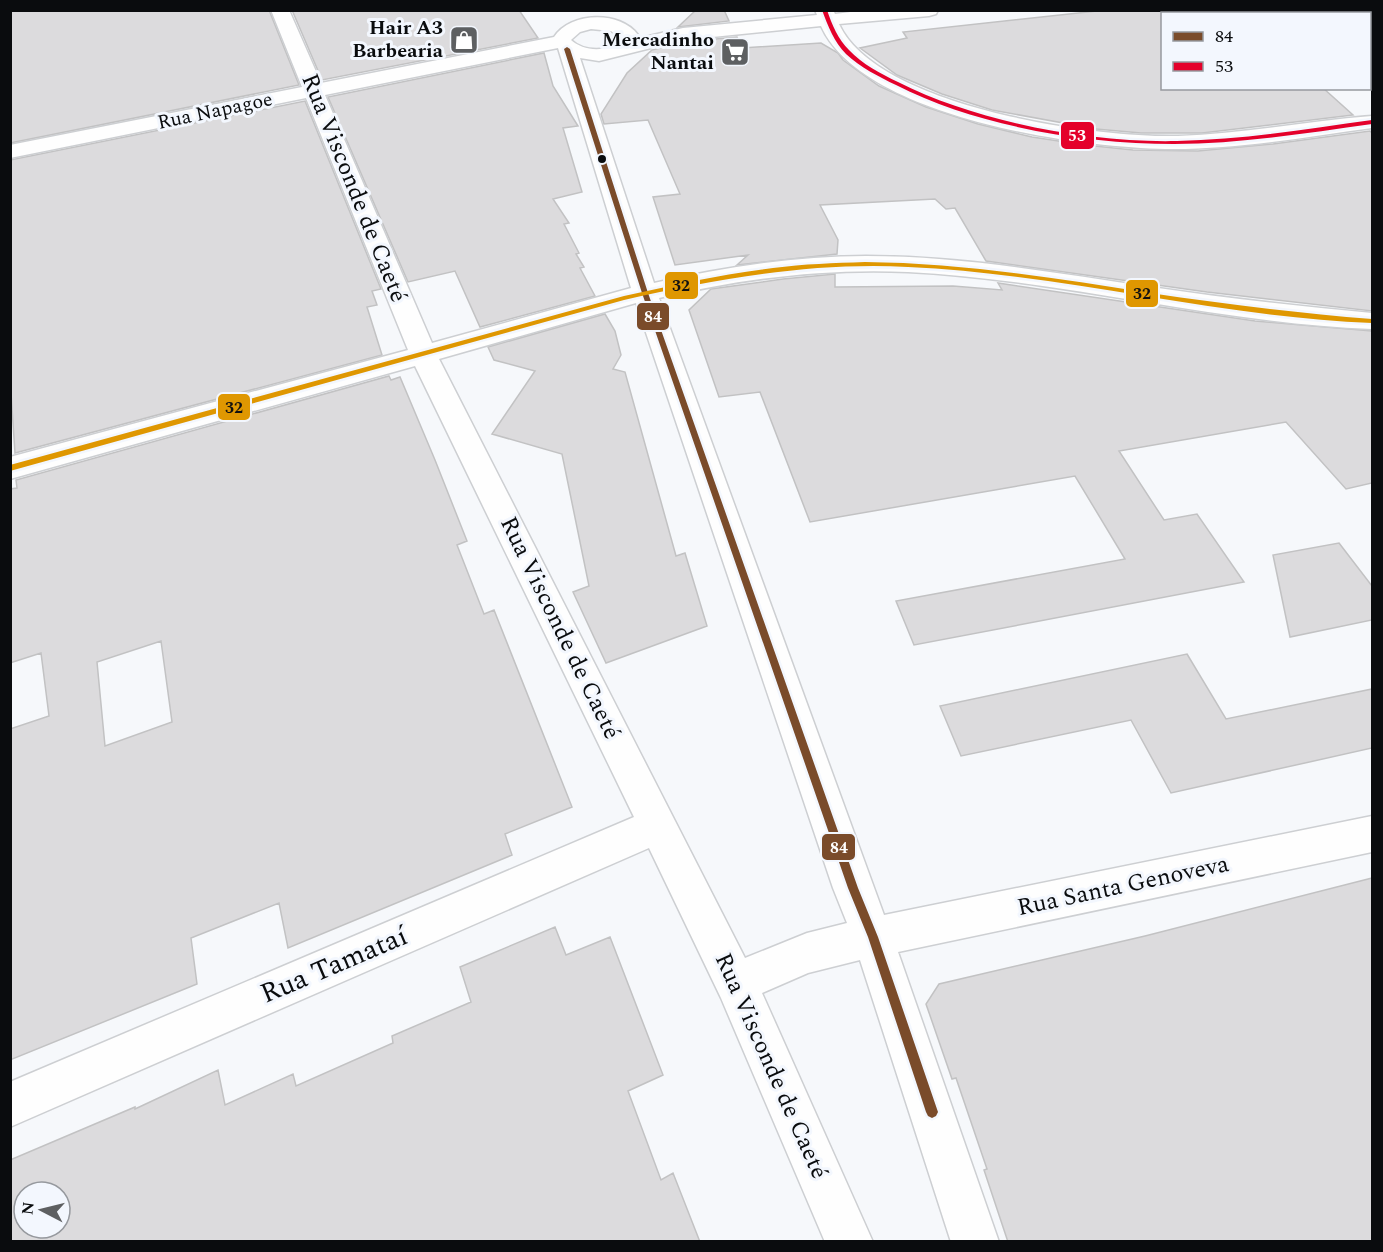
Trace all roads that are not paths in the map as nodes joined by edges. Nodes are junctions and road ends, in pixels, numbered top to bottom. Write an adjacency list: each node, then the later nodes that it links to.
1 (280, 10): 8 (street, Rua Visconde de Caeté)
2 (930, 10): 3 (street)
3 (826, 16): 5 (street); 9 (street)
4 (604, 20): 5 (street); 6 (street); 7 (street)
5 (683, 34): 7 (street)
6 (563, 35): 7 (street); 8 (street, Rua Napagoe); 10 (street)
7 (616, 50): 10 (street)
8 (314, 91): 11 (street, Rua Napagoe); 14 (street, Rua Visconde de Caeté)
9 (1372, 122)
10 (590, 123): 12 (street)
11 (10, 152)
12 (645, 293): 13 (street); 14 (street); 18 (street)
13 (1372, 321)
14 (423, 354): 15 (street); 16 (street, Rua Visconde de Caeté)
15 (10, 468)
16 (658, 825): 19 (street, Rua Visconde de Caeté); 20 (street, Rua Tamataí)
17 (1372, 834): 18 (street, Rua Santa Genoveva)
18 (873, 937): 19 (street, Rua Santa Genoveva); 22 (street)
19 (736, 983): 21 (street, Rua Visconde de Caeté)
20 (10, 1105)
21 (849, 1242)
22 (975, 1242)

